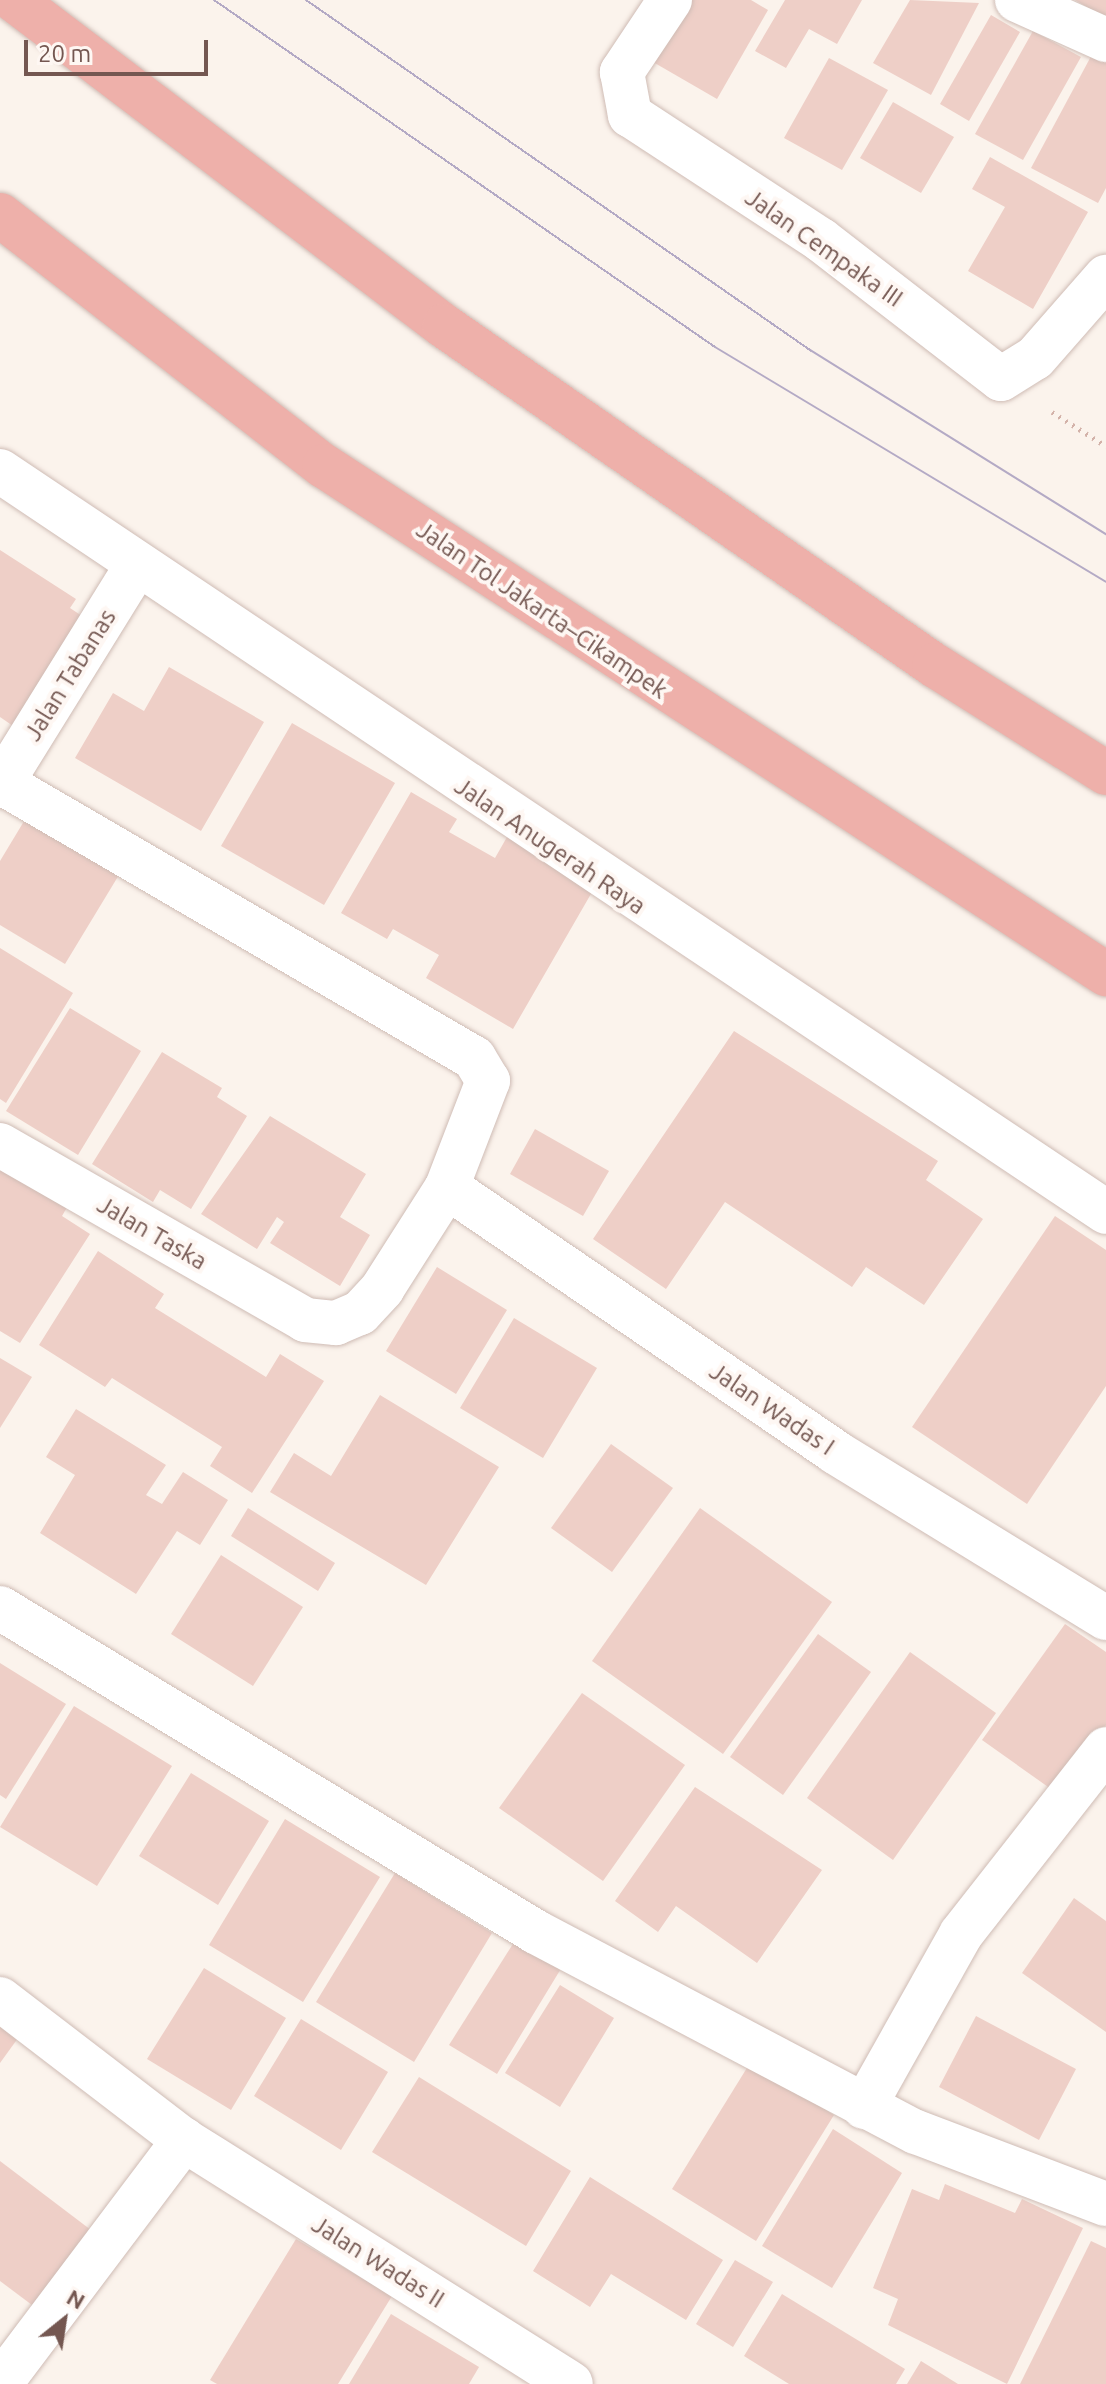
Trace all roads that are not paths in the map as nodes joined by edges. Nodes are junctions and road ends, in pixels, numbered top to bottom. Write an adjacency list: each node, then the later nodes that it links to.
1 (14, 0): 9 (highway)
2 (670, 0): 6 (street, Jalan Cempaka III)
3 (1017, 0): 4 (street)
4 (1106, 40)
5 (0, 215): 11 (highway, Jalan Tol Jakarta–Cikampek)
6 (1106, 277)
7 (0, 471): 8 (street, Jalan Anugerah Raya)
8 (136, 567): 10 (street, Jalan Tabanas); 14 (street, Jalan Anugerah Raya)
9 (1106, 773)
10 (1, 784): 13 (street)
11 (1106, 974)
12 (0, 1145): 13 (street, Jalan Taska)
13 (447, 1187): 16 (street, Jalan Wadas I)
14 (1106, 1212)
15 (0, 1608): 19 (street)
16 (1106, 1618)
17 (1106, 1749): 19 (street)
18 (0, 1999): 20 (street, Jalan Wadas II)
19 (864, 2107): 21 (street)
20 (184, 2140): 22 (street); 23 (street, Jalan Wadas II)
21 (1106, 2204)
22 (0, 2384)
23 (571, 2384)

